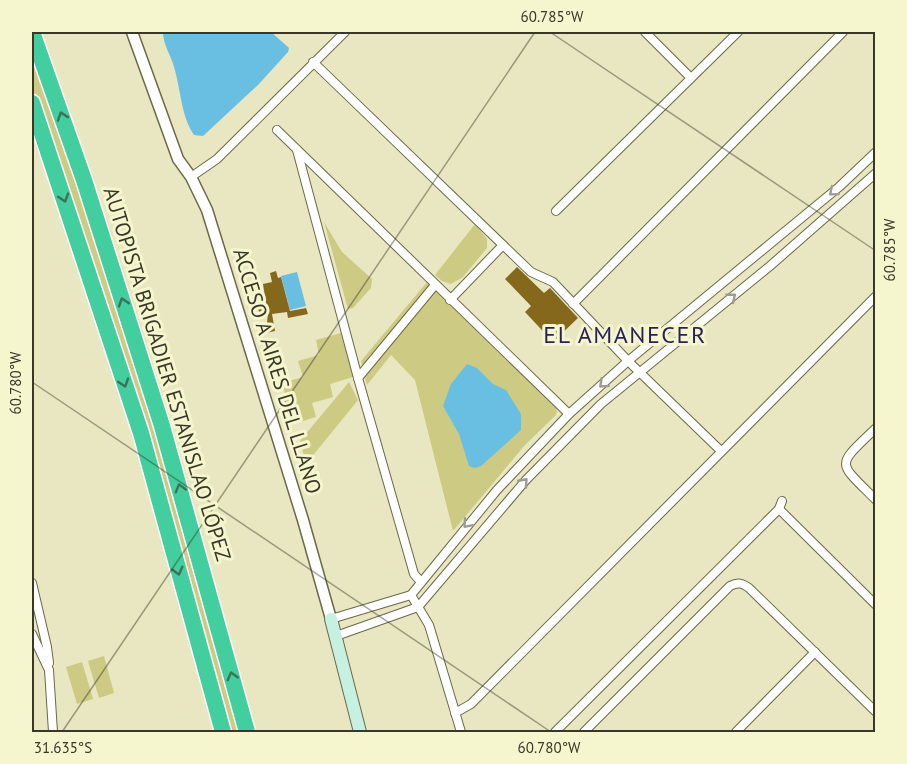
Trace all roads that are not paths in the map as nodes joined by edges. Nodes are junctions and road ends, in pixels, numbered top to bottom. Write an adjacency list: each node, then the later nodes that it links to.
1 (32, 32): 42 (highway, AUTOPISTA BRIGADIER ESTANISLAO LÓPEZ, one-way to 1)
2 (132, 32): 14 (street, ACCESO A AIRES DEL LLANO)
3 (345, 32): 7 (street)
4 (645, 32): 8 (street)
5 (738, 32): 8 (street)
6 (843, 32): 20 (street)
7 (313, 62): 14 (street); 16 (street)
8 (691, 78): 15 (street)
9 (32, 103): 41 (highway, AUTOPISTA BRIGADIER ESTANISLAO LÓPEZ, one-way to 41)
10 (277, 130): 11 (street)
11 (297, 150): 17 (street); 23 (street)
12 (876, 152): 21 (street, one-way to 21)
13 (876, 173): 22 (street, one-way to 13)
14 (191, 177): 33 (street, ACCESO A AIRES DEL LLANO)
15 (556, 211)
16 (503, 245): 19 (street); 20 (street)
17 (435, 285): 19 (street); 23 (street)
18 (876, 296): 26 (street)
19 (450, 300): 24 (street)
20 (573, 304): 21 (street)
21 (628, 361): 22 (street); 24 (street, one-way to 24)
22 (640, 371): 26 (street); 32 (street, one-way to 22)
23 (358, 378): 28 (street)
24 (568, 414): 28 (street, one-way to 28)
25 (876, 428): 27 (street)
26 (721, 451): 38 (street)
27 (876, 500)
28 (421, 582): 30 (street)
29 (32, 583): 37 (street)
30 (411, 595): 32 (street); 33 (street)
31 (876, 605): 45 (street)
32 (418, 607): 35 (street); 38 (street)
33 (331, 619): 35 (main road, ACCESO A AIRES DEL LLANO)
34 (32, 634): 37 (street)
35 (336, 636): 43 (main road, ACCESO A AIRES DEL LLANO)
36 (815, 652): 39 (street); 46 (street); 47 (street)
37 (49, 670): 40 (street)
38 (455, 712): 44 (street)
39 (876, 712)
40 (53, 732)
41 (223, 732)
42 (248, 732)
43 (360, 732)
44 (461, 732)
45 (555, 732)
46 (584, 732)
47 (736, 732)

